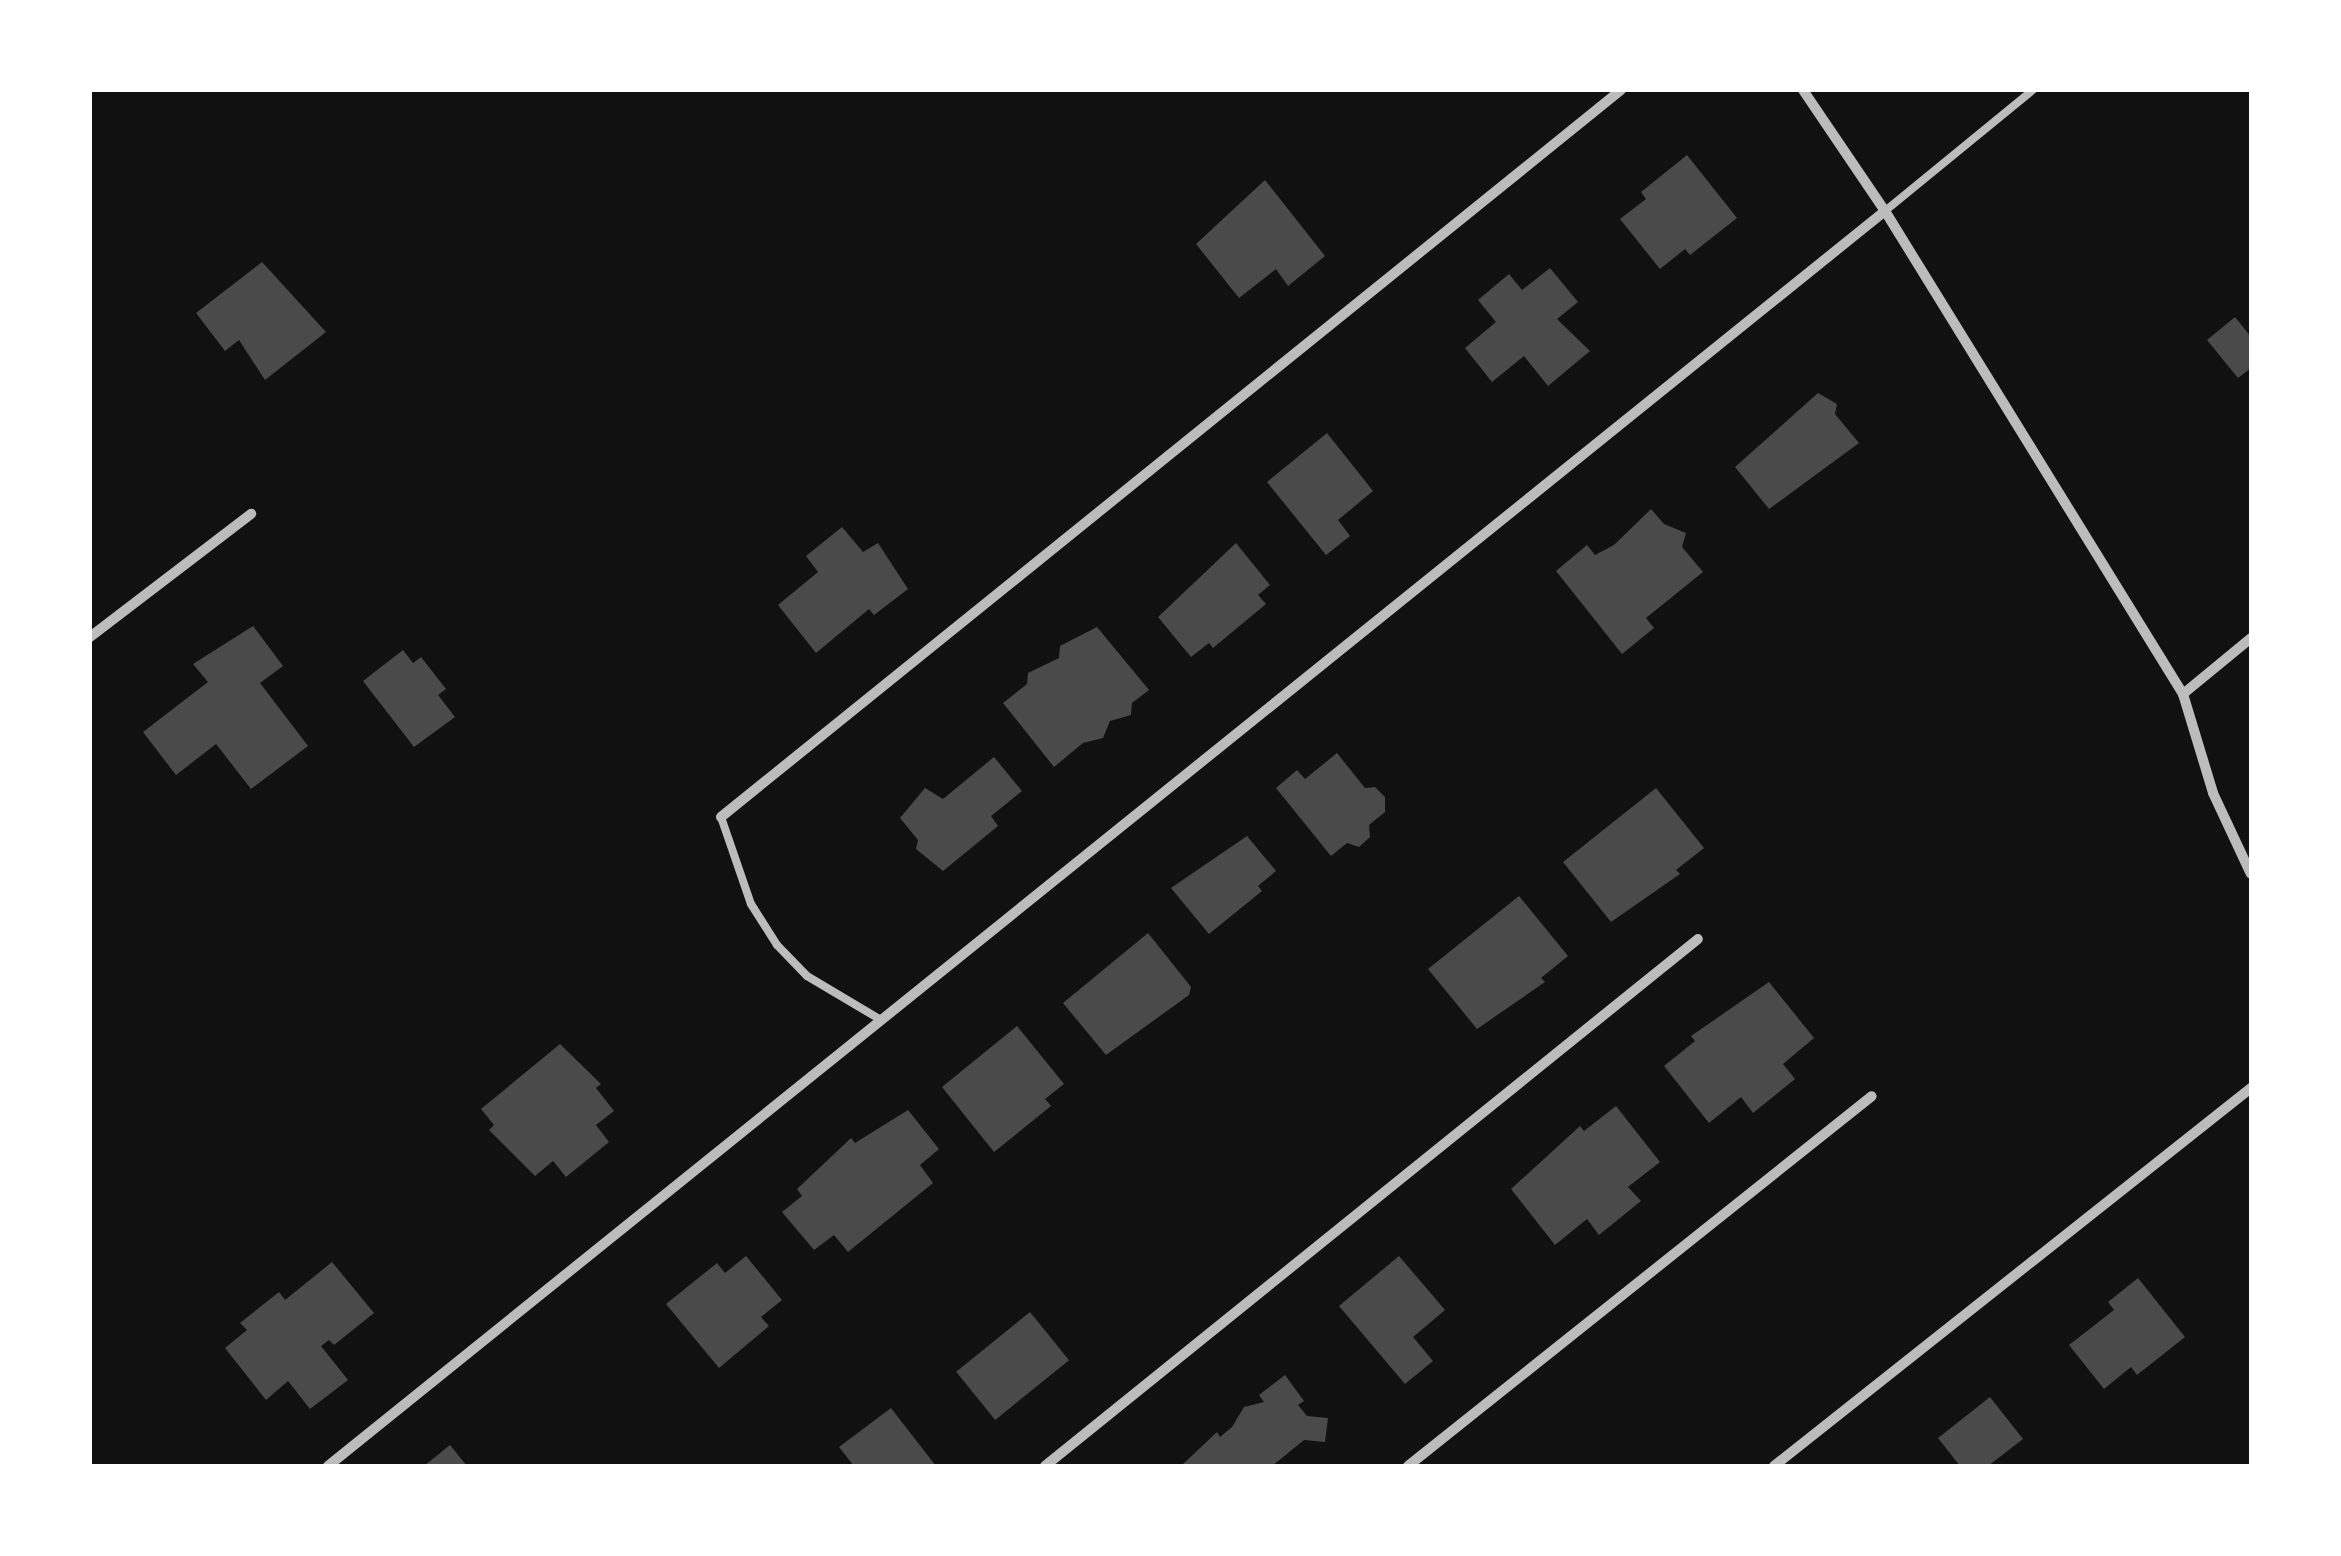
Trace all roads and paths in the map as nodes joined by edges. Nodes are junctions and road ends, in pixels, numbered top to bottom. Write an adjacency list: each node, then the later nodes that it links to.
1 (1620, 90): 9 (street)
2 (1803, 90): 4 (street)
3 (2033, 90): 4 (lane)
4 (1885, 211): 8 (street); 12 (street)
5 (251, 514): 6 (street)
6 (90, 637)
7 (2251, 638): 8 (street)
8 (2183, 694): 10 (street)
9 (721, 816): 12 (lane)
10 (2251, 874)
11 (1698, 939): 16 (street)
12 (881, 1020): 15 (street)
13 (2251, 1088): 18 (street)
14 (1872, 1096): 17 (street)
15 (328, 1466)
16 (1044, 1466)
17 (1408, 1466)
18 (1774, 1466)

